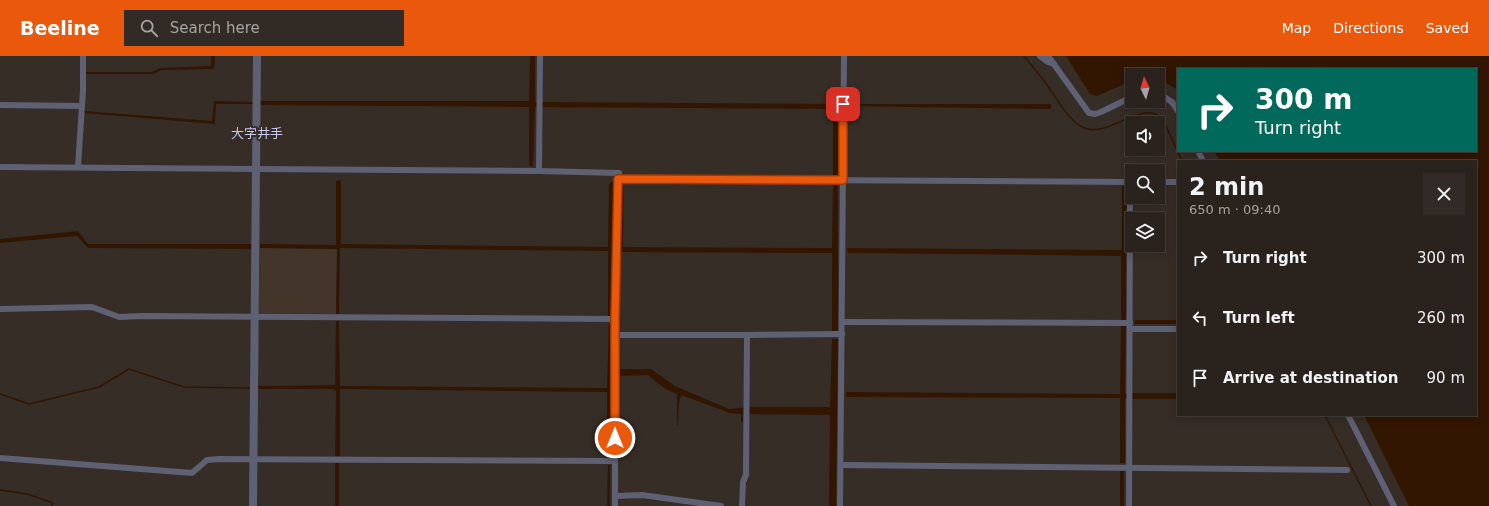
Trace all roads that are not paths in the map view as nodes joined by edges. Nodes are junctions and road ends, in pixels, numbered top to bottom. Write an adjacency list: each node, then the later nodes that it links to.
1 (83, 56): 11 (street)
2 (257, 56): 15 (street)
3 (540, 56): 16 (street)
4 (844, 56): 18 (street)
5 (1040, 56): 7 (street)
6 (1048, 56): 7 (street)
7 (1054, 64): 9 (street)
8 (1165, 98): 12 (street)
9 (1125, 100)
10 (0, 105): 11 (street)
11 (82, 106): 14 (street)
12 (1177, 110)
13 (0, 167): 14 (street)
14 (78, 168): 15 (street)
15 (256, 169): 16 (street); 24 (street)
16 (539, 171): 17 (street)
17 (618, 179): 18 (street); 25 (street)
18 (838, 180): 19 (street); 26 (street)
19 (1125, 182)
20 (1165, 182): 21 (street)
21 (1177, 182)
22 (1131, 204): 27 (street)
23 (0, 309): 24 (street)
24 (255, 316): 25 (street); 34 (street)
25 (615, 319): 30 (street)
26 (842, 322): 27 (street); 29 (street)
27 (1128, 323): 28 (street); 37 (street)
28 (1177, 329)
29 (837, 334): 31 (street); 36 (street)
30 (615, 335): 31 (street); 35 (street)
31 (746, 335): 43 (street)
32 (1349, 416): 46 (street)
33 (0, 458): 34 (street)
34 (254, 459): 35 (street); 40 (street)
35 (615, 461): 39 (street)
36 (841, 465): 37 (street); 44 (street)
37 (1129, 467): 38 (street); 45 (street)
38 (1347, 470)
39 (615, 496): 41 (street); 42 (street)
40 (253, 506)
41 (614, 506)
42 (721, 506)
43 (742, 506)
44 (840, 506)
45 (1129, 506)
46 (1394, 506)

